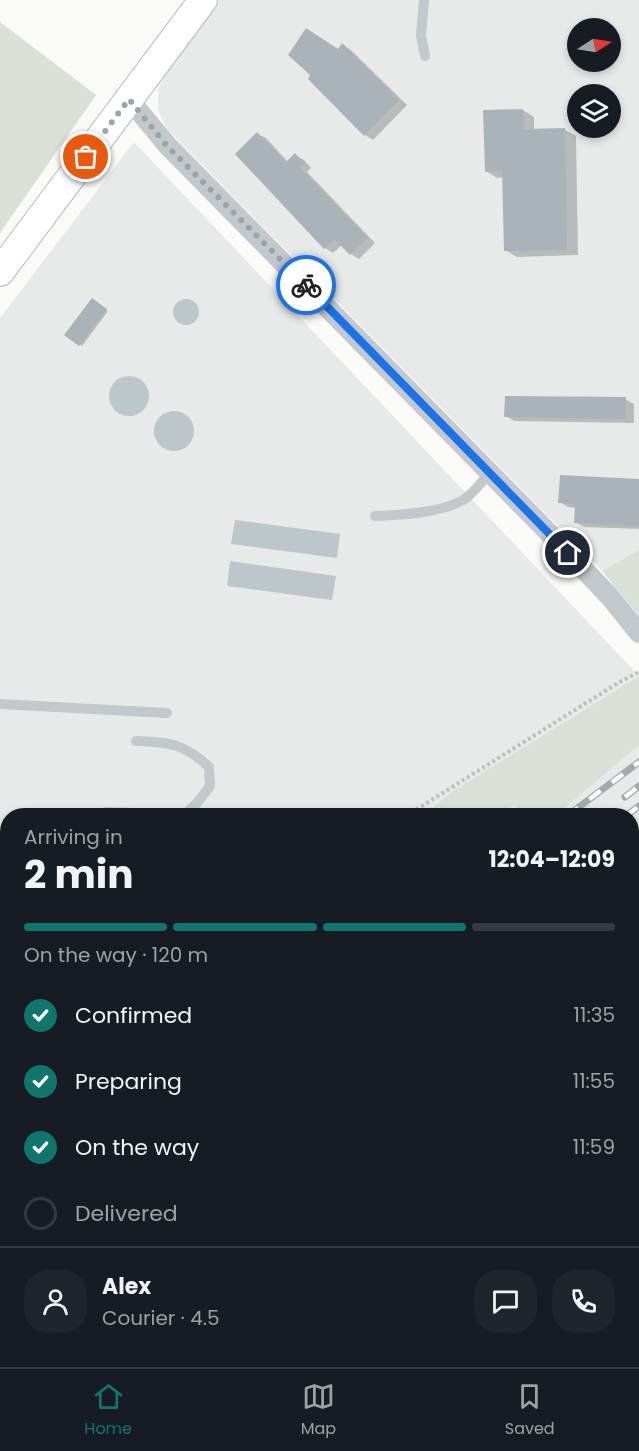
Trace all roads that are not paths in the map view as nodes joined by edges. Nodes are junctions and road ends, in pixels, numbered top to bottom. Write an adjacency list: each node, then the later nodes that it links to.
1 (203, 0): 4 (street)
2 (423, 0): 3 (lane)
3 (425, 56)
4 (129, 99): 5 (street); 6 (street)
5 (0, 272)
6 (490, 474): 7 (lane); 8 (street)
7 (375, 516)
8 (639, 633)
9 (0, 704): 10 (lane)
10 (167, 713)
11 (136, 741): 12 (lane)
12 (192, 808)

